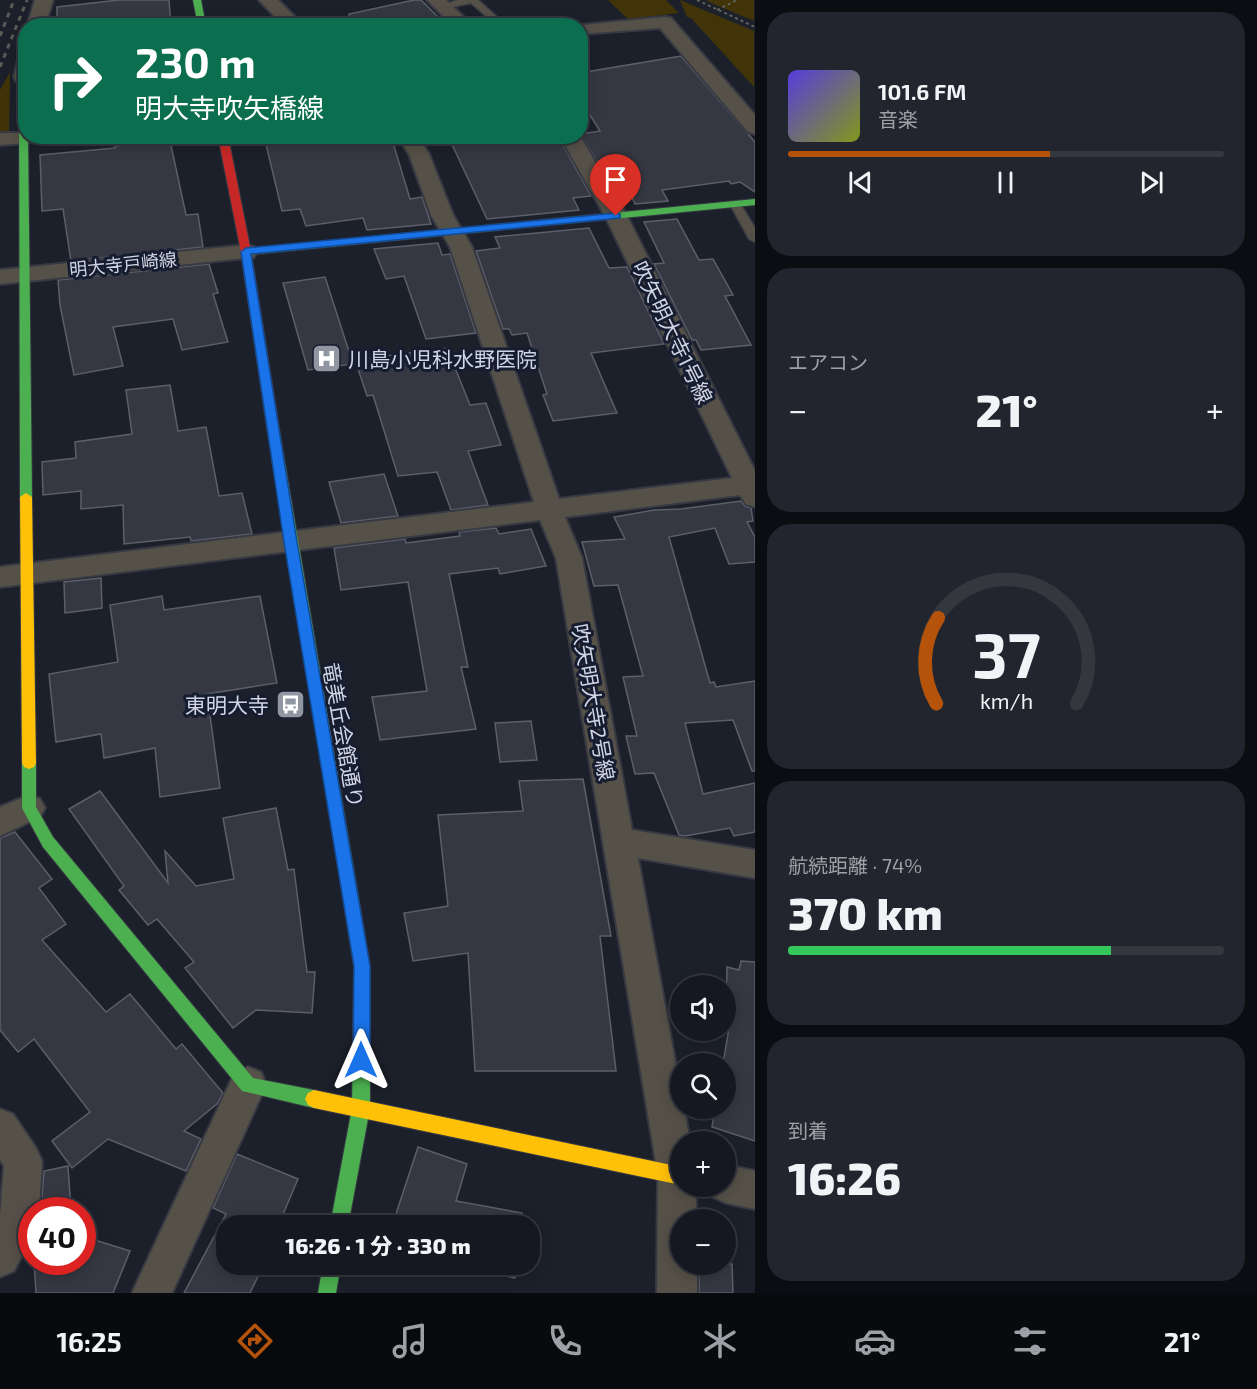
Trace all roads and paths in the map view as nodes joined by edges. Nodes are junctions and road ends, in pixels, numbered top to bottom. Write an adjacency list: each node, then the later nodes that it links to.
1 (44, 0): 10 (street)
2 (197, 0): 11 (street)
3 (268, 0): 12 (street)
4 (472, 0): 7 (lane); 9 (lane)
5 (697, 0): 8 (path)
6 (737, 0): 8 (path)
7 (440, 3): 13 (street)
8 (716, 10): 14 (path)
9 (491, 16)
10 (38, 18)
11 (200, 18)
12 (287, 18)
13 (456, 18)
14 (754, 27)
15 (588, 28): 16 (street)
16 (754, 128)
17 (0, 139): 18 (street)
18 (18, 139)
19 (22, 144): 29 (street)
20 (225, 144): 28 (street, 竜美丘会館通り)
21 (412, 144): 26 (street, 吹矢明大寺2号線)
22 (575, 144): 25 (street, 吹矢明大寺1号線)
23 (754, 202): 24 (street)
24 (735, 204): 25 (street); 27 (lane)
25 (616, 216): 26 (street); 31 (street, 吹矢明大寺1号線)
26 (452, 232): 28 (street); 32 (street, 吹矢明大寺2号線)
27 (754, 238)
28 (246, 252): 29 (street, 明大寺戸崎線); 33 (street, 竜美丘会館通り)
29 (26, 275): 30 (street, 明大寺戸崎線); 34 (street)
30 (0, 277)
31 (752, 489): 32 (street)
32 (550, 511): 33 (street); 38 (street, 吹矢明大寺2号線)
33 (291, 542): 34 (street); 41 (street, 竜美丘会館通り)
34 (28, 574): 35 (street); 36 (street)
35 (0, 577)
36 (28, 808): 37 (street); 40 (street)
37 (0, 822)
38 (618, 841): 39 (street); 43 (street, 吹矢明大寺2号線)
39 (754, 864)
40 (248, 1084): 41 (street); 51 (street)
41 (361, 1108): 44 (street); 48 (street, 竜美丘会館通り)
42 (0, 1127): 49 (street)
43 (671, 1131)
44 (670, 1173)
45 (736, 1187): 46 (street)
46 (754, 1190)
47 (679, 1197): 53 (street, 吹矢明大寺2号線)
48 (341, 1215)
49 (0, 1257)
50 (330, 1275): 52 (street)
51 (152, 1293)
52 (327, 1293)
53 (677, 1293)

